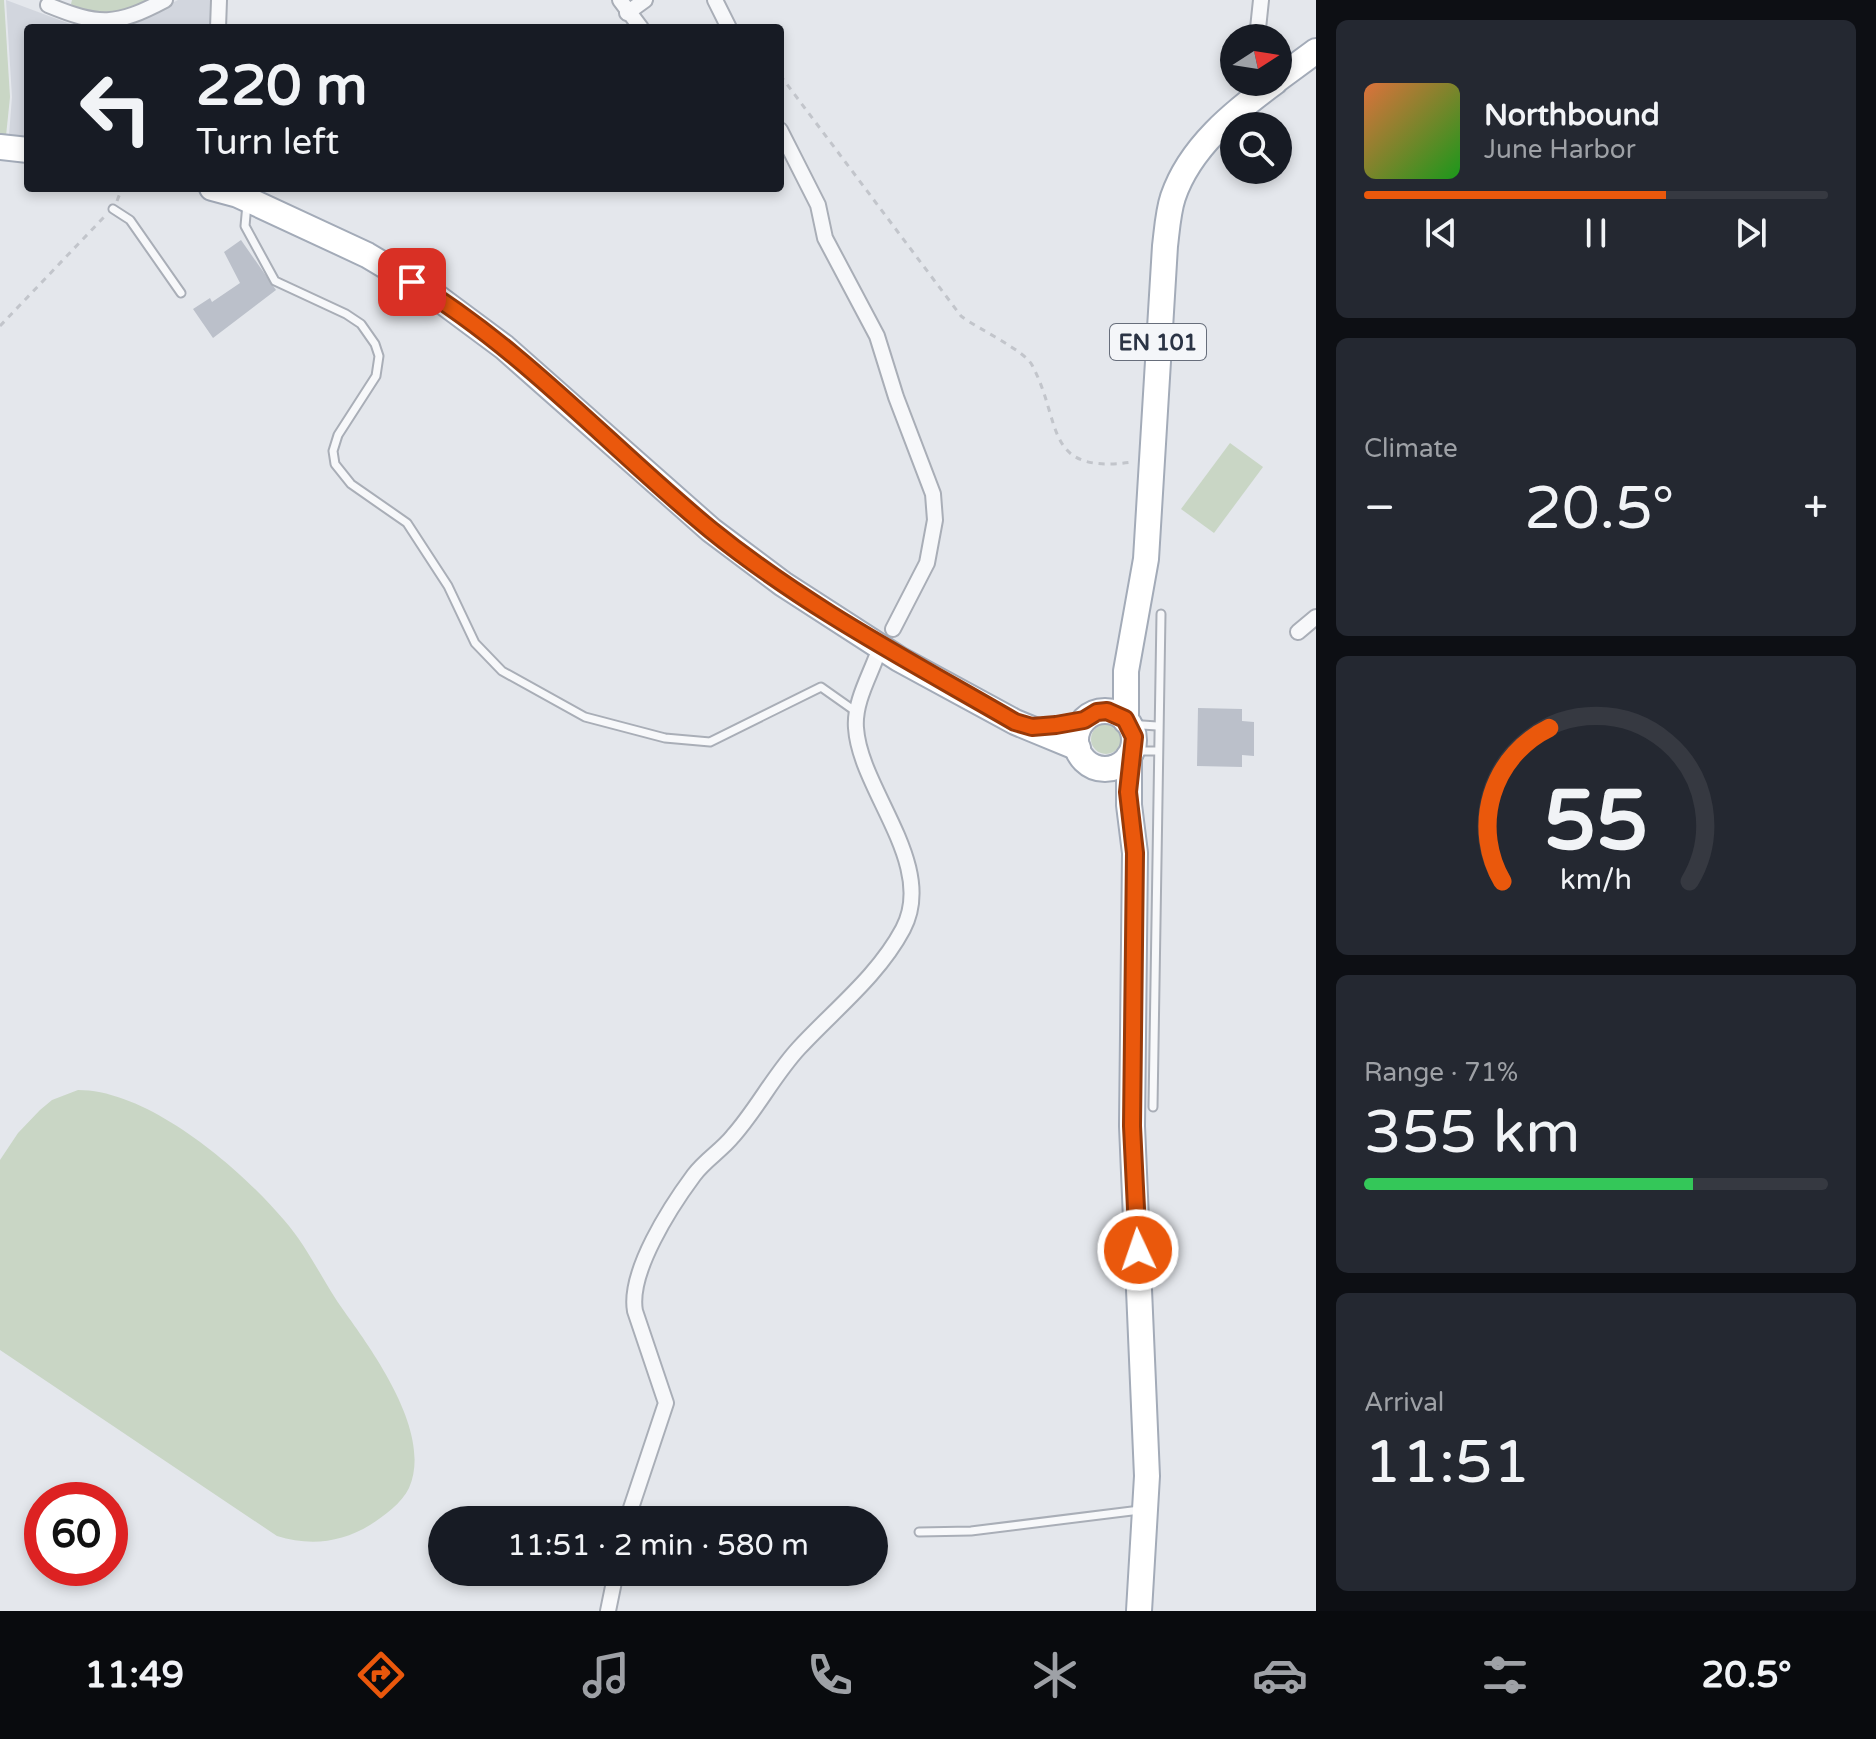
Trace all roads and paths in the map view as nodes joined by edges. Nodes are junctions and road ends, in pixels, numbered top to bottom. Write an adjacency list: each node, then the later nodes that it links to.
1 (165, 0): 6 (street)
2 (219, 0): 8 (street)
3 (645, 0): 7 (street)
4 (715, 0): 10 (street)
5 (1261, 0): 11 (street)
6 (48, 5)
7 (624, 6): 9 (street)
8 (218, 24)
9 (638, 24)
10 (727, 24)
11 (1258, 24)
12 (1316, 51): 13 (main road, EN 101)
13 (1292, 68)
14 (784, 80): 24 (path)
15 (1254, 96): 24 (main road, EN 101)
16 (784, 138): 27 (street)
17 (0, 147): 18 (main road)
18 (24, 150)
19 (120, 192): 21 (path)
20 (241, 194): 31 (lane); 35 (main road)
21 (113, 209): 22 (lane); 23 (path)
22 (181, 293)
23 (0, 326)
24 (1151, 459): 29 (main road, EN 101)
25 (1161, 614): 34 (lane)
26 (1316, 617): 28 (street)
27 (893, 629)
28 (1298, 632)
29 (1131, 643): 32 (main road); 33 (main road)
30 (876, 658): 31 (street)
31 (857, 713): 42 (street)
32 (1089, 717): 33 (main road); 35 (main road); 36 (main road)
33 (1127, 722): 34 (lane); 38 (main road)
34 (1157, 726): 37 (lane)
35 (1032, 727): 36 (main road)
36 (1078, 748): 39 (main road)
37 (1158, 751): 38 (lane); 41 (lane)
38 (1130, 754): 39 (main road); 40 (main road)
39 (1094, 767): 40 (main road)
40 (1130, 817): 43 (main road)
41 (1153, 1107)
42 (632, 1506)
43 (1146, 1510): 44 (lane); 47 (main road)
44 (919, 1532)
45 (613, 1586): 46 (street)
46 (608, 1611)
47 (1139, 1611)

